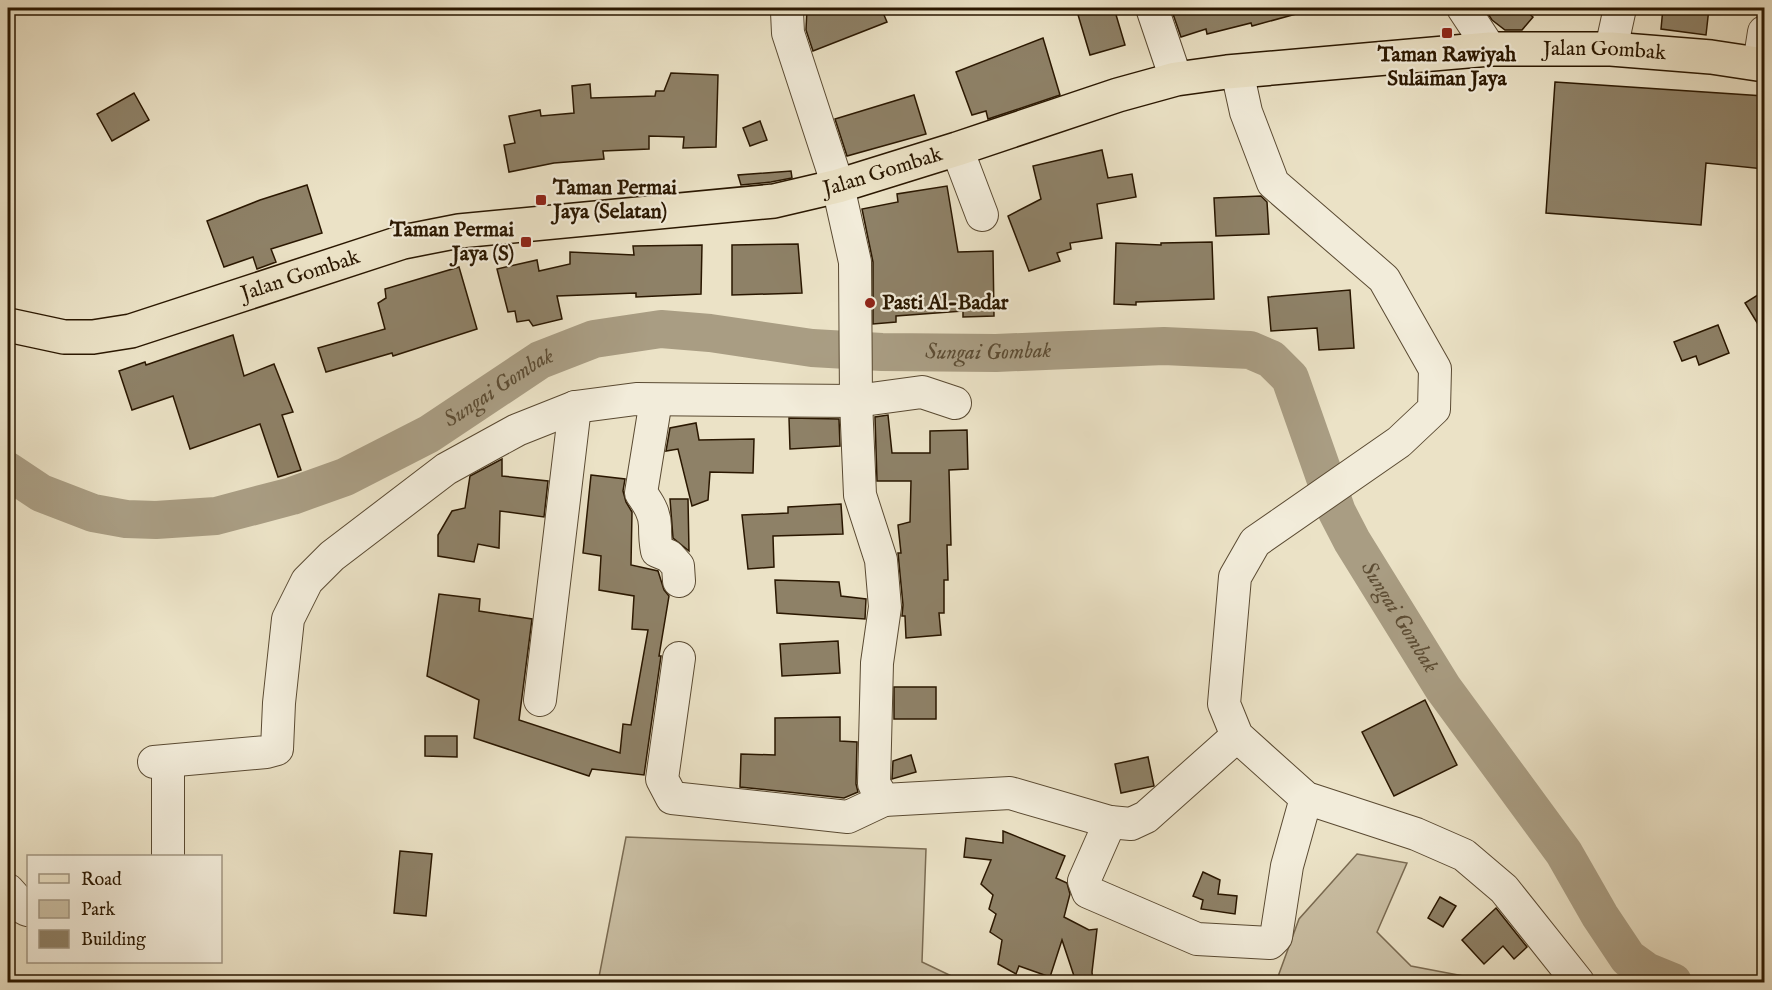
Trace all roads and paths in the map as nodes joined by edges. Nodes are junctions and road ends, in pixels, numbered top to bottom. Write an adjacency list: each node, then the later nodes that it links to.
1 (789, 8): 12 (street)
2 (1152, 8): 10 (street)
3 (1463, 8): 6 (street)
4 (1620, 8): 7 (street)
5 (1764, 32): 8 (street)
6 (1490, 49): 7 (main road, Jalan Gombak); 9 (main road, Jalan Gombak)
7 (1611, 49): 8 (main road, Jalan Gombak)
8 (1762, 64)
9 (1237, 71): 10 (main road, Jalan Gombak); 22 (street)
10 (1176, 79): 11 (main road, Jalan Gombak)
11 (957, 149): 12 (main road, Jalan Gombak); 13 (street)
12 (838, 186): 14 (main road, Jalan Gombak); 16 (street)
13 (982, 215)
14 (8, 325)
15 (656, 400): 16 (street); 18 (street); 19 (street)
16 (856, 401): 17 (street); 24 (street)
17 (955, 403)
18 (574, 407): 21 (street); 26 (street)
19 (679, 581)
20 (679, 658): 24 (street)
21 (540, 700)
22 (1237, 736): 23 (street); 25 (street)
23 (1306, 798): 25 (street); 29 (street)
24 (884, 800): 25 (street)
25 (1110, 822)
26 (168, 855)
27 (8, 890): 28 (street)
28 (27, 910)
29 (1578, 982)

